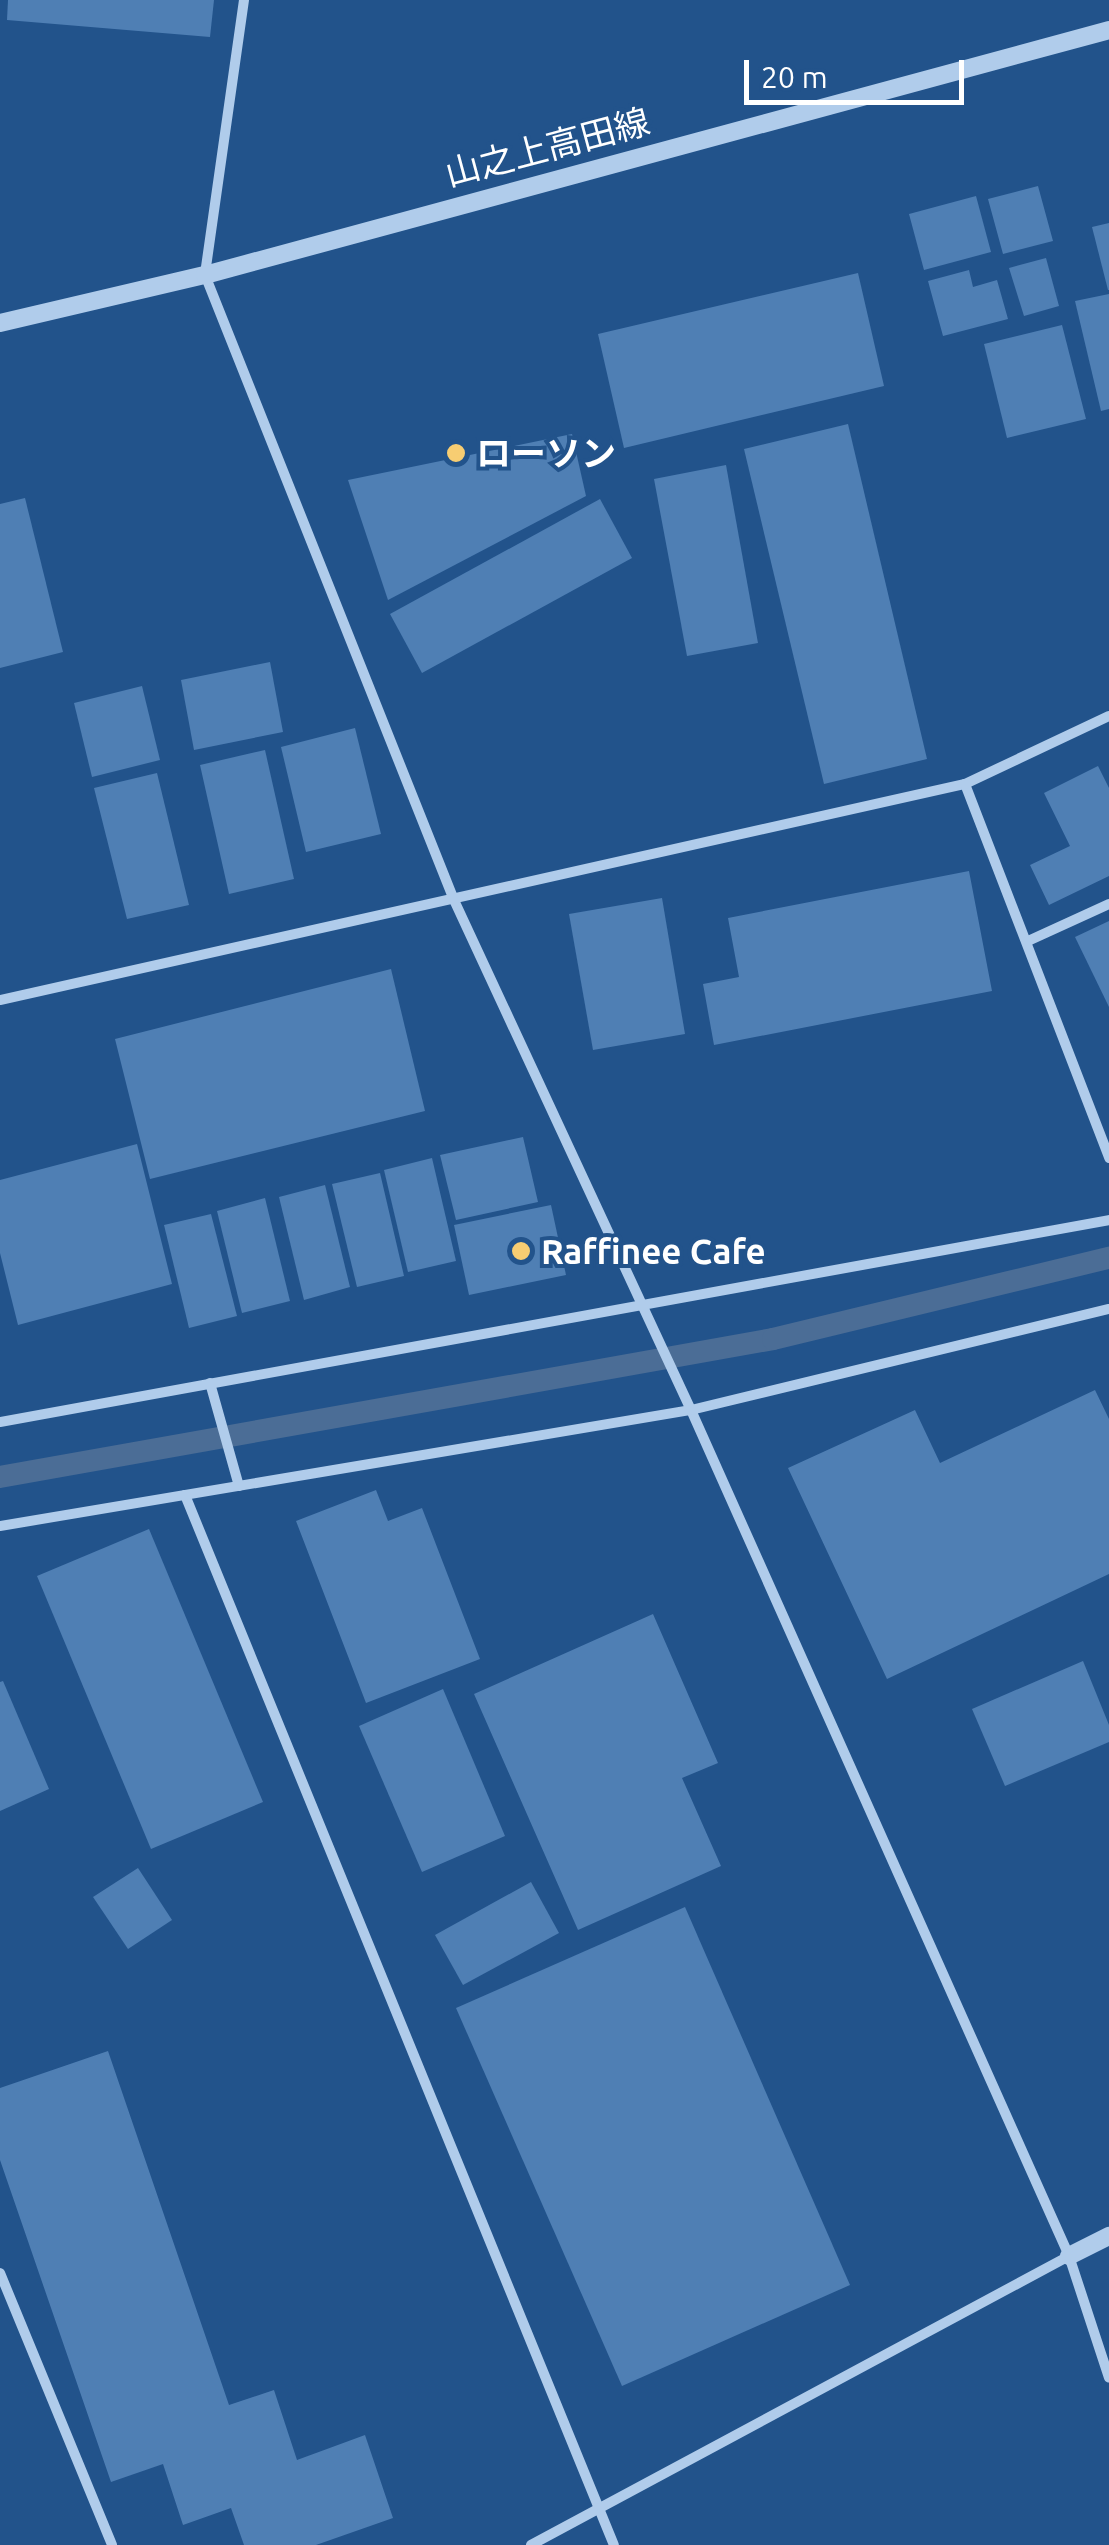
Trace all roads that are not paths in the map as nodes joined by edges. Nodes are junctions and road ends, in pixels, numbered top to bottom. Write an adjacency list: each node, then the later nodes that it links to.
1 (244, 0): 3 (street)
2 (1109, 30): 3 (street, 山之上高田線)
3 (205, 275): 4 (street, 山之上高田線); 7 (street)
4 (0, 322)
5 (1109, 716): 6 (street)
6 (965, 784): 7 (street); 9 (street)
7 (454, 900): 10 (street); 13 (street)
8 (1109, 904): 9 (street)
9 (1028, 941): 11 (street)
10 (0, 1000)
11 (1109, 1158)
12 (1109, 1220): 13 (street)
13 (640, 1309): 15 (street); 16 (street)
14 (1109, 1309): 16 (street)
15 (211, 1386): 17 (street); 18 (street)
16 (690, 1407): 18 (street); 22 (street)
17 (0, 1422)
18 (238, 1483): 19 (street)
19 (185, 1495): 20 (street); 25 (street)
20 (0, 1526)
21 (1109, 2236): 22 (street)
22 (1070, 2256): 24 (street); 25 (street)
23 (0, 2273): 26 (street)
24 (1109, 2378)
25 (600, 2508): 27 (street); 28 (street)
26 (112, 2545)
27 (531, 2545)
28 (614, 2545)

